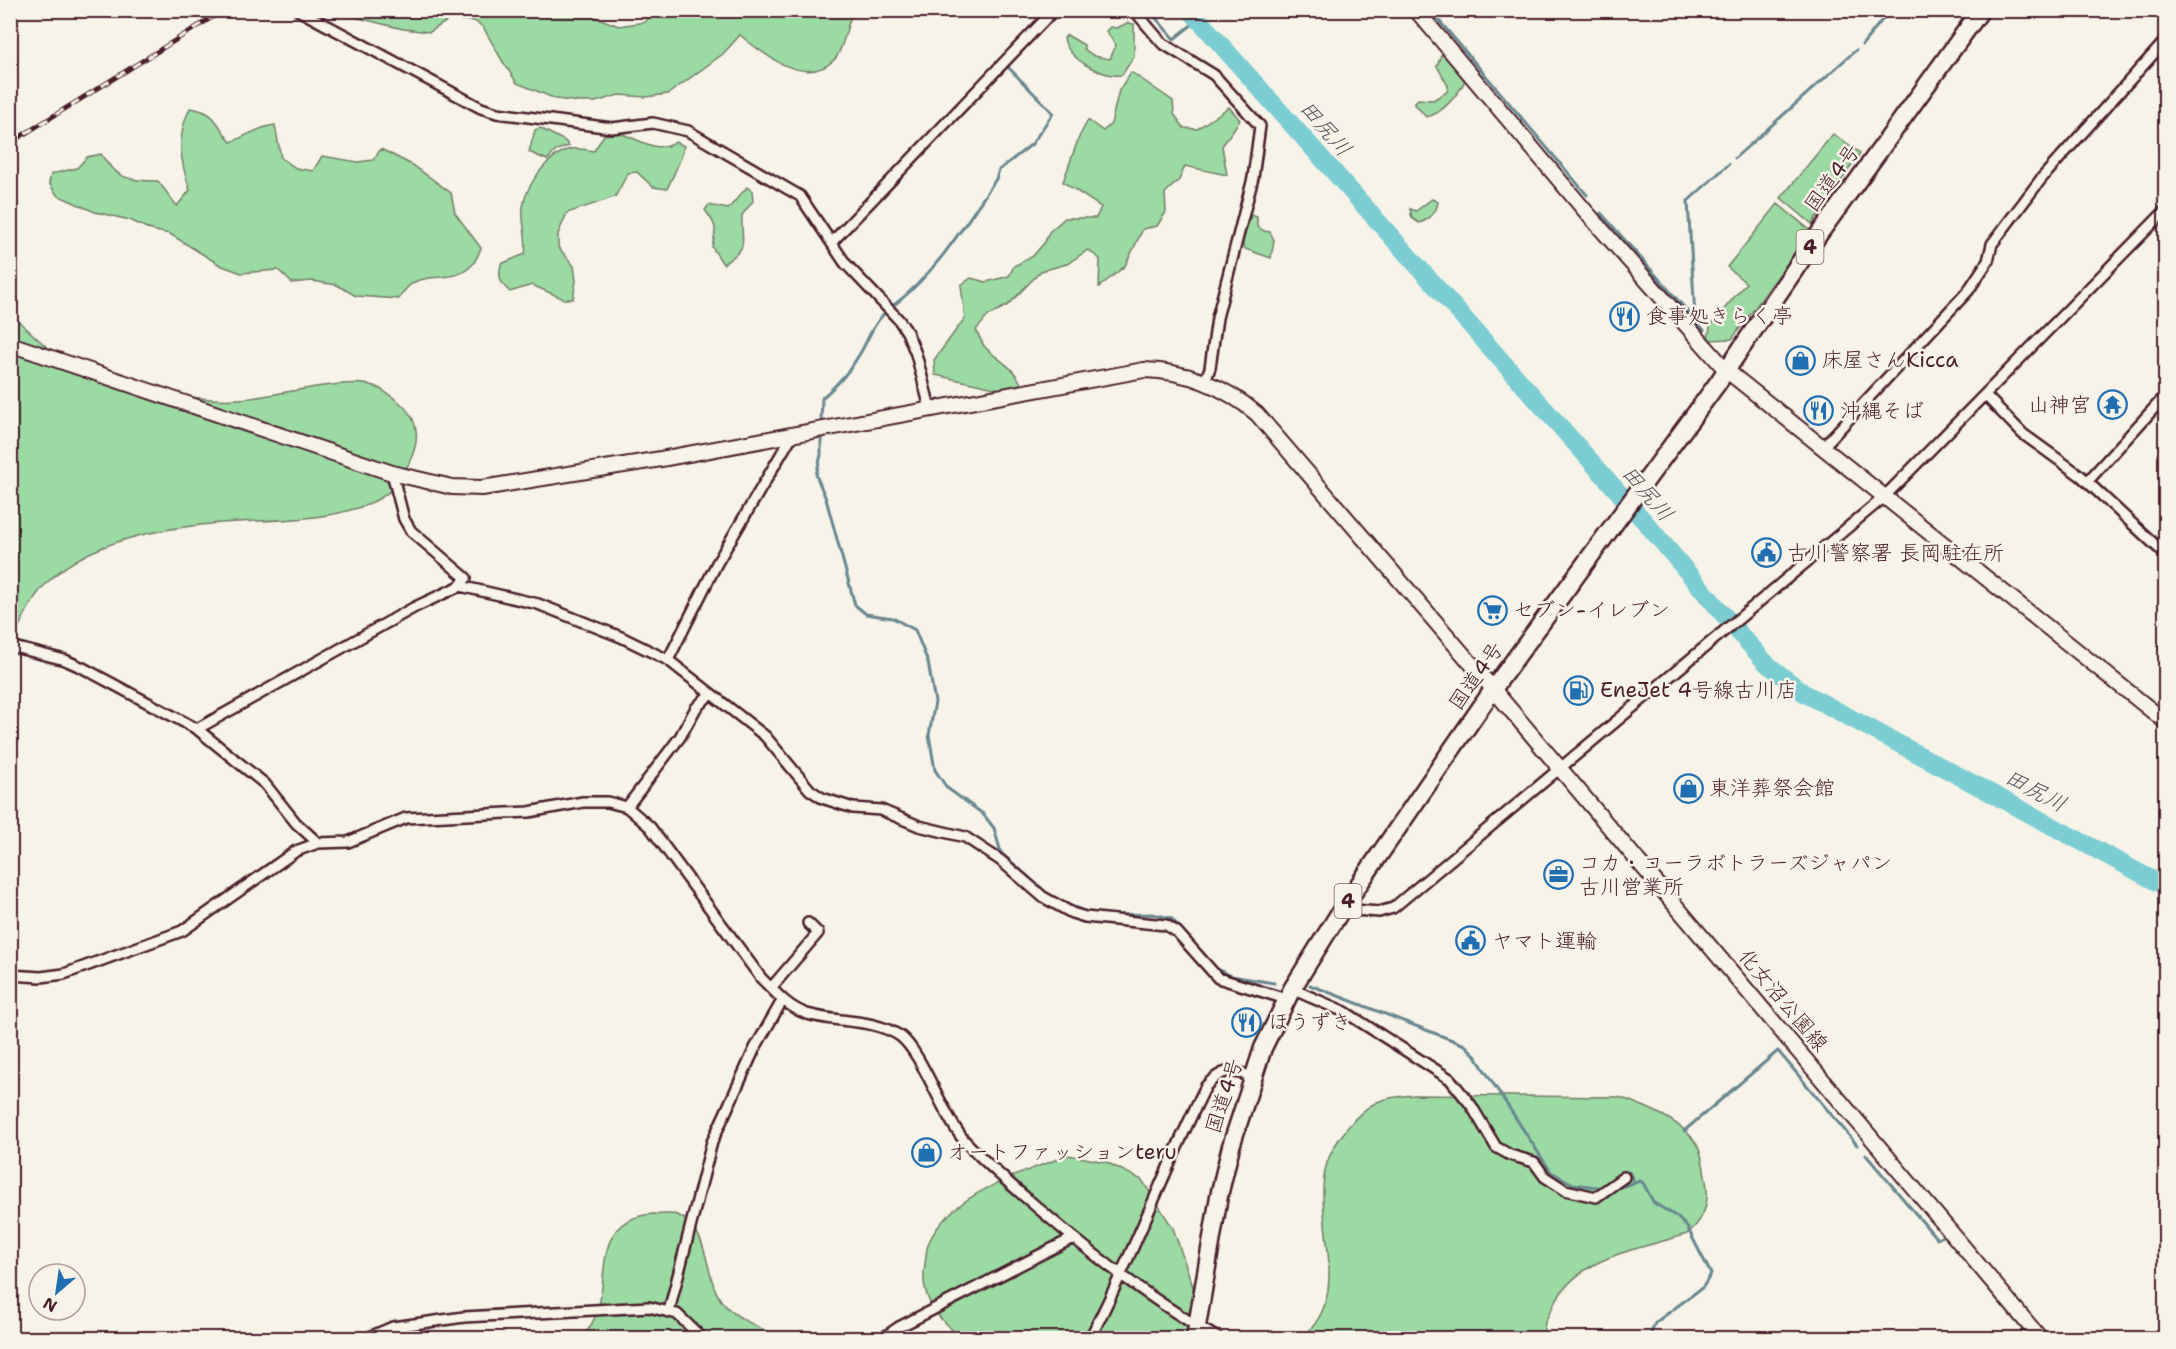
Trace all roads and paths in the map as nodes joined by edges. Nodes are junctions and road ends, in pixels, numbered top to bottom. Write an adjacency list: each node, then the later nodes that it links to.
1 (298, 10): 8 (street)
2 (1054, 10): 8 (street)
3 (1134, 10): 11 (street)
4 (1416, 10): 10 (street)
5 (1981, 10): 10 (highway, 国道4号 / 4)
6 (2166, 40): 16 (street)
7 (2166, 210): 12 (street)
8 (832, 242): 14 (street)
9 (10, 344): 17 (street, 化女沼公園線)
10 (1726, 370): 16 (street); 24 (highway, 国道4号 / 4)
11 (1205, 381): 14 (street, 化女沼公園線); 24 (street, 化女沼公園線)
12 (1985, 395): 18 (street); 19 (street)
13 (2166, 395): 18 (street)
14 (930, 408): 15 (street, 化女沼公園線)
15 (793, 434): 17 (street, 化女沼公園線); 23 (street)
16 (1821, 448): 19 (street)
17 (392, 472): 21 (street)
18 (2087, 482): 20 (street)
19 (1883, 498): 26 (street); 28 (street)
20 (2166, 555)
21 (460, 586): 23 (street); 27 (street)
22 (10, 646): 27 (street)
23 (668, 660): 25 (street)
24 (1493, 689): 28 (street, 化女沼公園線); 31 (highway, 国道4号 / 4)
25 (710, 694): 29 (street); 35 (street)
26 (2166, 722)
27 (197, 729): 30 (street)
28 (1558, 769): 31 (street); 48 (street, 化女沼公園線)
29 (627, 807): 30 (street); 34 (street)
30 (318, 843): 33 (street)
31 (1342, 909): 35 (highway, 国道4号 / 4)
32 (808, 923): 34 (street)
33 (10, 975)
34 (771, 988): 36 (street)
35 (1289, 994): 37 (highway, 国道4号 / 4); 38 (street)
36 (782, 1000): 39 (street); 41 (street)
37 (1254, 1077): 40 (street); 42 (highway, 国道4号 / 4)
38 (1624, 1177)
39 (1073, 1238): 40 (street); 45 (street)
40 (1121, 1278): 42 (street); 46 (street)
41 (669, 1311): 43 (street); 44 (street)
42 (1196, 1333): 47 (street)
43 (368, 1338)
44 (702, 1338)
45 (883, 1338)
46 (1090, 1338)
47 (1218, 1338)
48 (2040, 1338)

